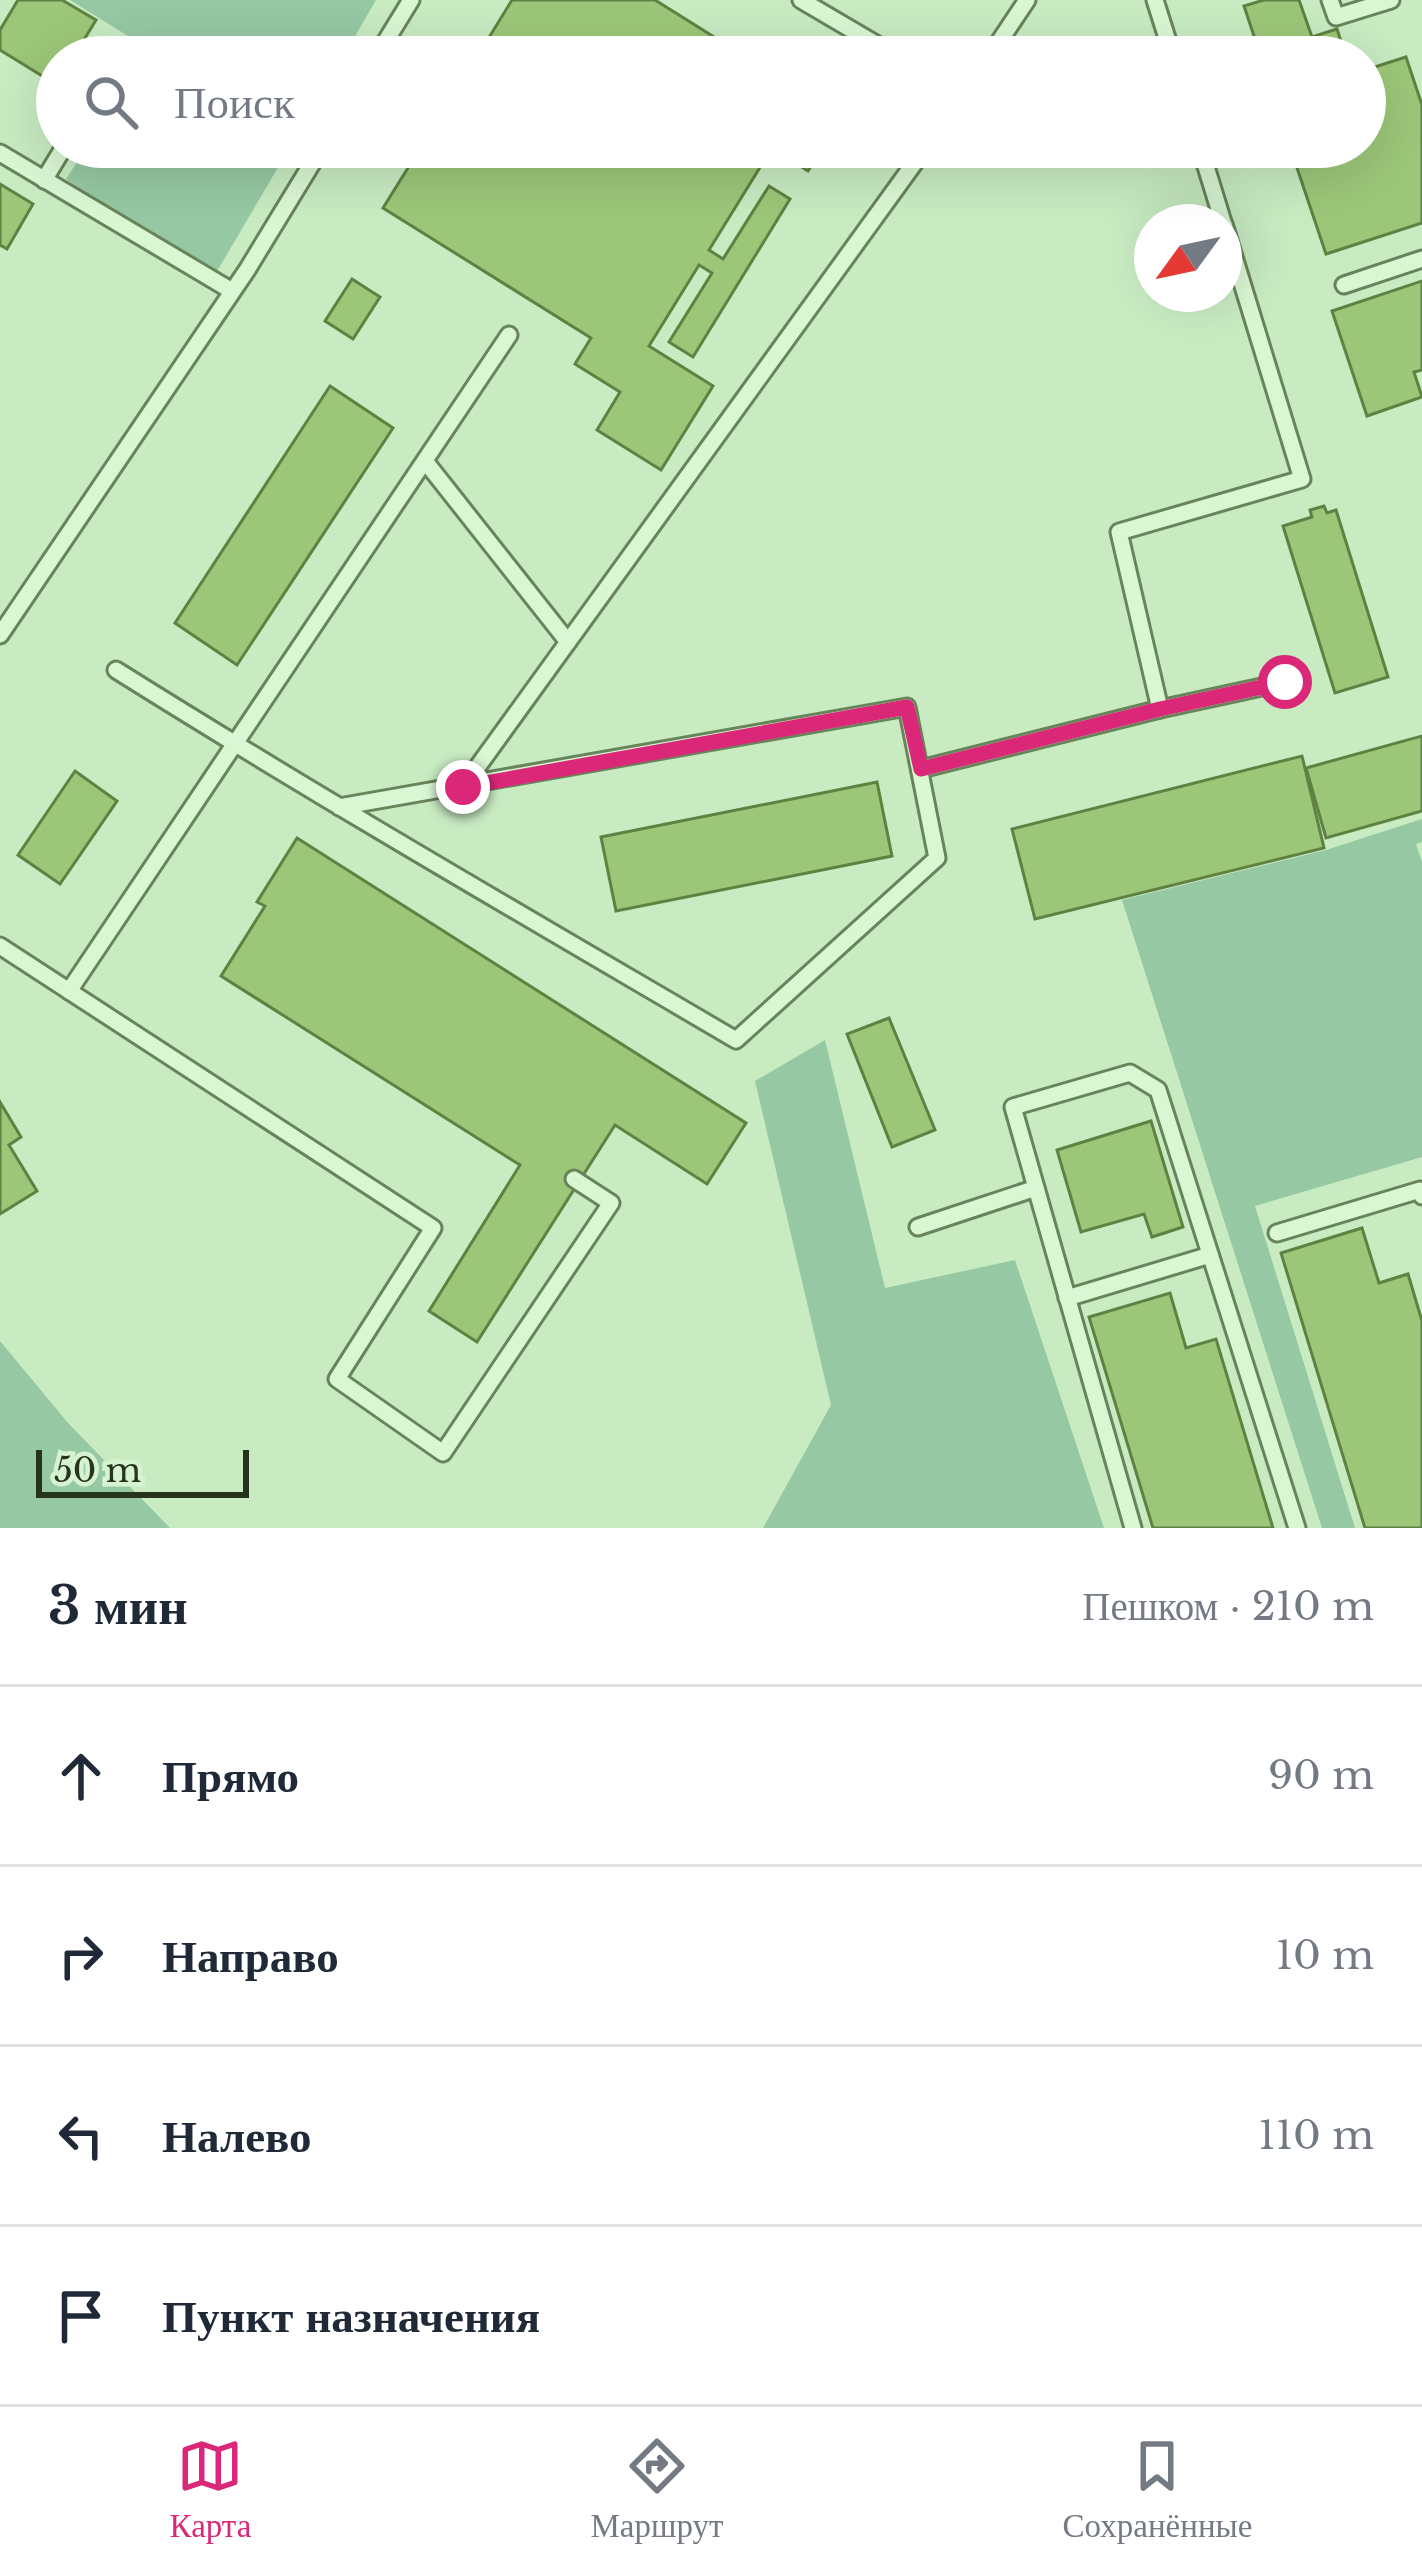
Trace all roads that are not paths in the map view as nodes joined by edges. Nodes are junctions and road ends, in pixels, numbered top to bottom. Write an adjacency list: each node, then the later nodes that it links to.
1 (411, 0): 7 (lane)
2 (801, 0): 8 (lane)
3 (1027, 0): 9 (lane)
4 (1155, 0): 10 (lane)
5 (1330, 0): 6 (lane)
6 (1391, 0)
7 (389, 36)
8 (862, 36)
9 (1003, 36)
10 (1166, 36)
11 (0, 153): 16 (lane)
12 (51, 168): 16 (lane)
13 (309, 168): 21 (lane)
14 (911, 168): 25 (lane)
15 (1207, 168): 17 (lane)
16 (44, 180): 21 (lane)
17 (1218, 204)
18 (1422, 259): 20 (lane)
19 (1242, 282): 28 (lane)
20 (1344, 285)
21 (232, 291): 24 (lane)
22 (509, 335): 23 (lane)
23 (424, 461): 25 (lane); 29 (lane)
24 (0, 635)
25 (568, 642): 31 (lane)
26 (116, 670): 29 (lane)
27 (1285, 682): 28 (lane)
28 (1160, 709): 30 (lane)
29 (234, 744): 32 (lane); 34 (lane)
30 (921, 769): 31 (lane); 32 (lane)
31 (463, 787): 32 (lane)
32 (339, 807)
33 (0, 946): 34 (lane)
34 (69, 991): 35 (lane)
35 (574, 1180)
36 (1036, 1188): 38 (lane); 40 (lane); 41 (lane)
37 (1422, 1196): 39 (lane)
38 (917, 1227)
39 (1277, 1233)
40 (1210, 1255): 41 (lane); 43 (lane)
41 (1067, 1298): 42 (lane)
42 (1133, 1528)
43 (1297, 1528)

